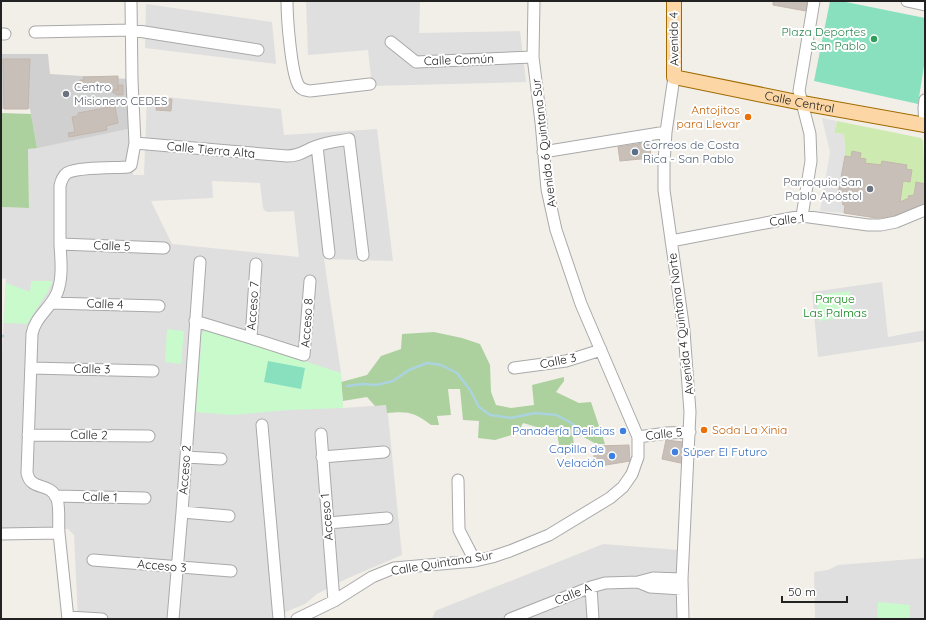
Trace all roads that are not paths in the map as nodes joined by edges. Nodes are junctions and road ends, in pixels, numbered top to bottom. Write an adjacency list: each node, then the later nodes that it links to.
1 (132, 1): 8 (street)
2 (287, 1): 14 (street)
3 (534, 1): 12 (street, Avenida 6 Quintana Sur)
4 (674, 1): 13 (main road, Avenida 4)
5 (814, 1): 16 (street)
6 (907, 1): 7 (street)
7 (925, 5)
8 (132, 30): 9 (street); 11 (street); 19 (street)
9 (35, 32)
10 (391, 42): 12 (street, Calle Común)
11 (258, 50)
12 (533, 57): 21 (street, Avenida 6 Quintana Sur)
13 (674, 77): 16 (main road, Calle Central); 18 (street, Avenida 4 Quintana Norte)
14 (370, 84)
15 (925, 100): 17 (street)
16 (802, 103): 17 (main road, Calle Central); 23 (street)
17 (925, 125)
18 (666, 132): 21 (street); 24 (street, Avenida 4 Quintana Norte)
19 (135, 143): 20 (street, Calle Tierra Alta); 25 (street)
20 (317, 146): 27 (street); 28 (street, Calle Tierra Alta)
21 (543, 152): 36 (street, Avenida 6 Quintana Sur)
22 (925, 210): 23 (street, Calle 1)
23 (802, 216): 24 (street, Calle 1)
24 (671, 241): 41 (street, Avenida 4 Quintana Norte)
25 (60, 244): 26 (street, Calle 5); 32 (street)
26 (164, 248)
27 (330, 253)
28 (363, 255)
29 (200, 262): 34 (street, Acceso 2)
30 (256, 264): 35 (street, Acceso 7)
31 (310, 282): 35 (street, Acceso 8)
32 (51, 303): 33 (street, Calle 4); 37 (street)
33 (159, 306)
34 (195, 321): 35 (street, Acceso 7); 48 (street, Acceso 2)
35 (250, 338)
36 (601, 350): 38 (street, Calle 3); 45 (street, Avenida 6 Quintana Sur)
37 (31, 368): 39 (street, Calle 3); 42 (street)
38 (514, 368)
39 (153, 371)
40 (262, 425): 71 (street)
41 (690, 432): 45 (street, Calle 5); 63 (street, Avenida 4 Quintana Norte)
42 (28, 434): 44 (street, Calle 2); 51 (street)
43 (320, 434): 47 (street, Acceso 1)
44 (149, 436)
45 (638, 437): 60 (street, Calle Quintana Sur)
46 (384, 452): 47 (street)
47 (322, 456): 56 (street, Acceso 1)
48 (186, 457): 49 (street); 53 (street, Acceso 2)
49 (221, 459)
50 (458, 480): 60 (street)
51 (55, 496): 52 (street, Calle 1); 57 (street)
52 (145, 498)
53 (182, 512): 54 (street); 61 (street, Acceso 2)
54 (229, 516)
55 (387, 518): 56 (street)
56 (328, 523): 65 (street, Acceso 1)
57 (59, 533): 58 (street); 68 (street)
58 (1, 534)
59 (93, 560): 61 (street, Acceso 3)
60 (475, 561): 65 (street, Calle Quintana Sur)
61 (178, 567): 62 (street, Acceso 3); 70 (street, Acceso 2)
62 (231, 571)
63 (682, 584): 64 (street, Calle A); 75 (street, Avenida 4 Quintana Norte)
64 (591, 587): 67 (street, Calle A); 74 (street)
65 (334, 601): 66 (street, Calle Quintana Sur)
66 (314, 615): 72 (street, Calle Quintana Sur)
67 (522, 617): 73 (street, Calle A)
68 (68, 618): 69 (street)
69 (102, 619)
70 (173, 619)
71 (279, 619)
72 (297, 619)
73 (510, 619)
74 (593, 619)
75 (683, 619)

